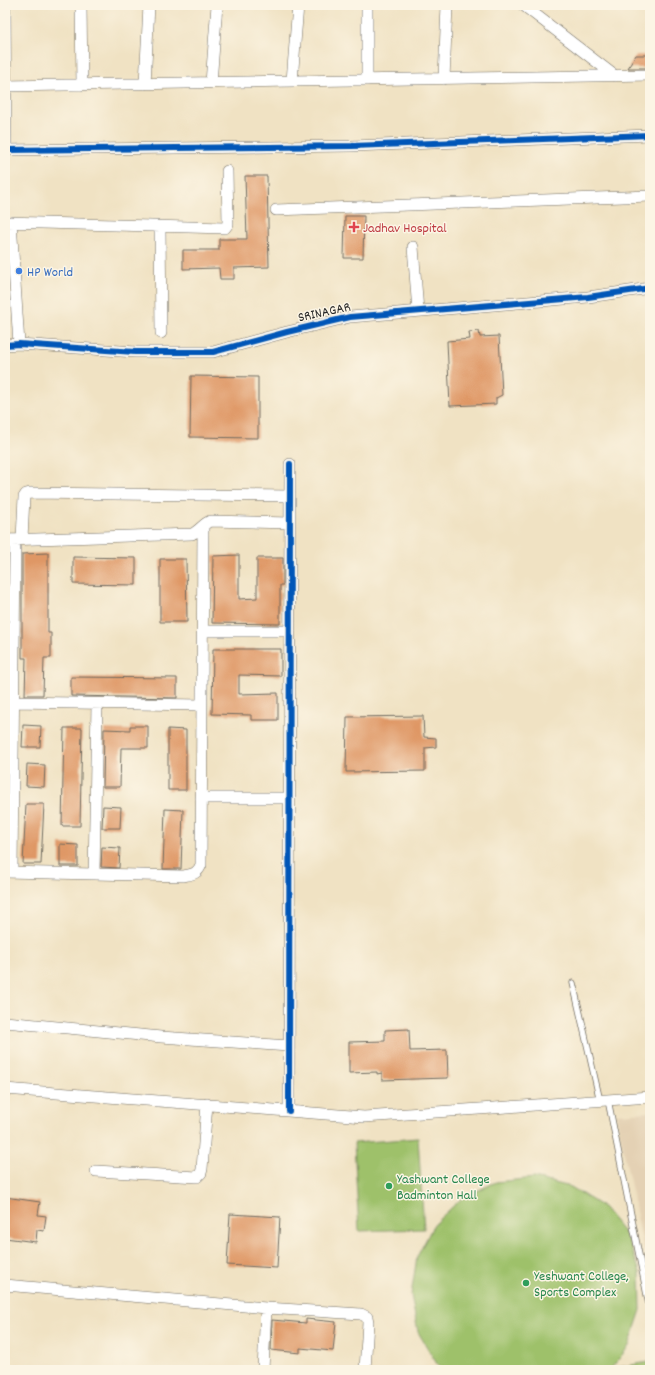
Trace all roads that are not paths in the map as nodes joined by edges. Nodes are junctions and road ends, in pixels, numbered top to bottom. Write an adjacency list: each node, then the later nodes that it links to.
1 (5, 5): 17 (street)
2 (81, 5): 16 (street)
3 (149, 5): 15 (street)
4 (217, 5): 14 (street)
5 (298, 5): 13 (street)
6 (367, 5): 12 (street)
7 (447, 5): 11 (street)
8 (523, 5): 10 (street)
9 (650, 75): 10 (street)
10 (615, 76): 11 (street)
11 (444, 79): 12 (street)
12 (367, 80): 13 (street)
13 (292, 82): 14 (street)
14 (212, 83): 15 (street)
15 (145, 84): 16 (street)
16 (82, 85): 17 (street)
17 (6, 86): 18 (street)
18 (650, 135)
19 (227, 171): 23 (street)
20 (650, 196): 21 (street)
21 (276, 210)
22 (8, 222): 23 (street); 28 (street)
23 (160, 227): 27 (street)
24 (412, 247): 26 (street)
25 (650, 288): 26 (street, SRINAGAR)
26 (418, 311): 28 (street, SRINAGAR)
27 (161, 334)
28 (19, 344): 29 (street, SRINAGAR)
29 (5, 345)
30 (290, 464): 31 (street)
31 (290, 496): 32 (street); 34 (street)
32 (290, 523): 33 (street); 36 (street)
33 (203, 526): 34 (street); 35 (street)
34 (14, 540): 37 (street)
35 (202, 631): 36 (street); 39 (street)
36 (290, 631): 41 (street)
37 (13, 702): 38 (street); 42 (street)
38 (97, 704): 39 (street); 43 (street)
39 (201, 705): 40 (street)
40 (201, 798): 41 (street); 43 (street)
41 (290, 798): 46 (street)
42 (8, 872): 43 (street)
43 (94, 874)
44 (573, 983): 49 (lane)
45 (5, 1022): 46 (street)
46 (289, 1046): 51 (street)
47 (5, 1089): 50 (street)
48 (650, 1097): 49 (street)
49 (604, 1100): 51 (street); 55 (lane)
50 (207, 1104): 51 (street); 52 (street)
51 (289, 1111)
52 (96, 1171)
53 (5, 1285): 54 (street)
54 (266, 1308): 56 (street); 57 (street)
55 (650, 1310)
56 (263, 1370)
57 (365, 1370)

